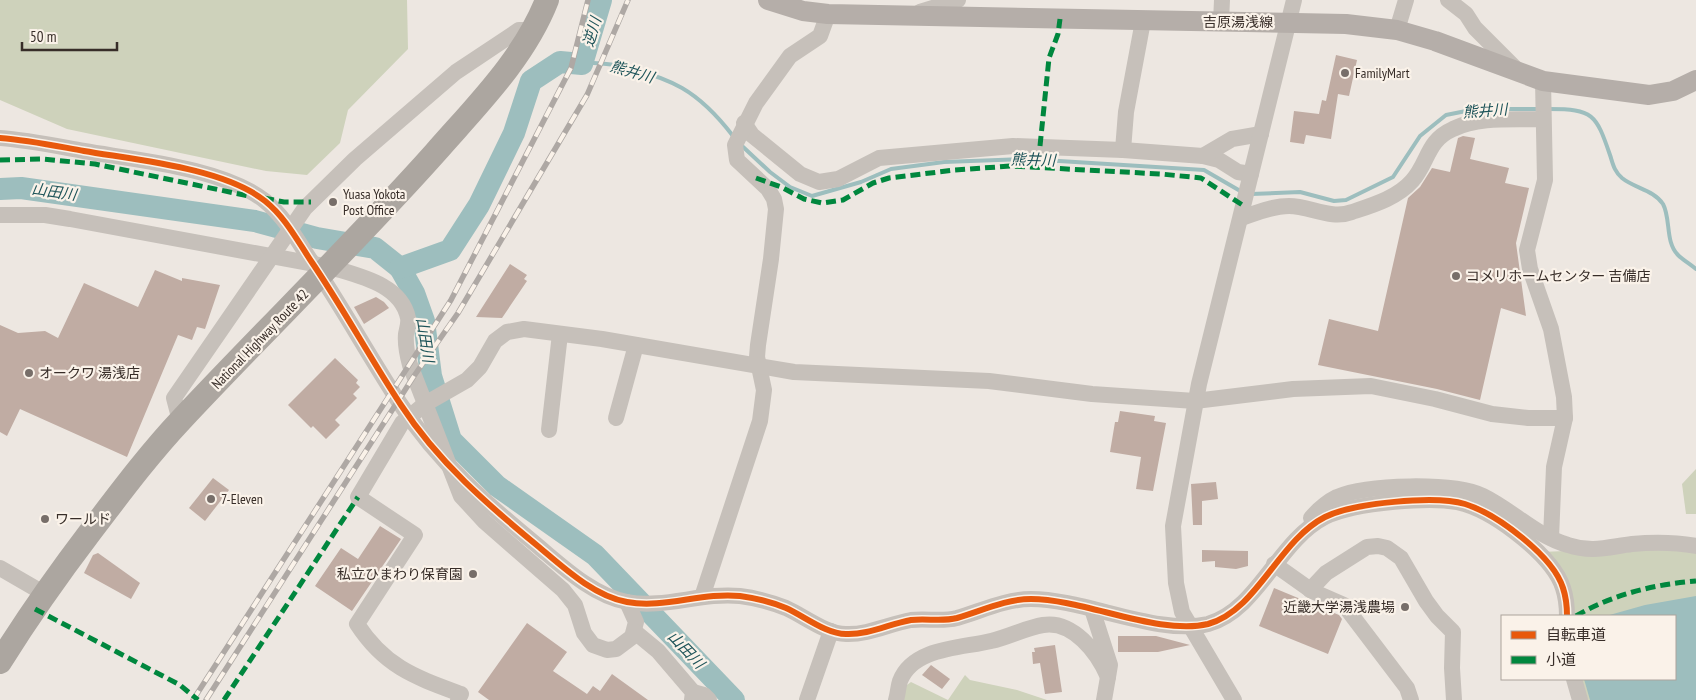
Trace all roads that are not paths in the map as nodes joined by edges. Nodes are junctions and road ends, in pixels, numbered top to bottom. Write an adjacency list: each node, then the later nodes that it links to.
1 (547, 0): 13 (highway, National Highway Route 42)
2 (768, 0): 8 (main road, 吉原湯浅線)
3 (958, 0): 9 (street)
4 (1222, 0): 12 (street)
5 (1294, 0): 11 (street)
6 (1406, 0): 14 (street)
7 (1448, 0): 15 (street)
8 (828, 14): 9 (main road, 吉原湯浅線); 19 (street)
9 (905, 16): 10 (main road, 吉原湯浅線)
10 (1142, 21): 12 (main road, 吉原湯浅線); 22 (street)
11 (1290, 21): 12 (main road, 吉原湯浅線); 14 (main road, 吉原湯浅線); 20 (street)
12 (1221, 22)
13 (533, 30): 27 (street); 28 (highway, National Highway Route 42)
14 (1397, 30): 15 (main road, 吉原湯浅線)
15 (1519, 72): 17 (main road, 吉原湯浅線)
16 (1696, 80): 17 (main road, 吉原湯浅線)
17 (1543, 81): 18 (street)
18 (1543, 119): 25 (street); 35 (street)
19 (744, 123): 22 (street); 31 (street)
20 (1261, 134): 23 (street); 24 (street)
21 (0, 138): 46 (street)
22 (1124, 150): 23 (street)
23 (1203, 156): 24 (street)
24 (1251, 178): 25 (street)
25 (1243, 211): 32 (street)
26 (0, 215): 27 (street)
27 (273, 256): 28 (street); 36 (street)
28 (332, 265): 33 (street); 36 (highway, National Highway Route 42)
29 (560, 334): 30 (street); 33 (street); 37 (street)
30 (636, 345): 31 (street); 34 (street)
31 (759, 367): 32 (street); 45 (street)
32 (1195, 401): 35 (street); 49 (street)
33 (425, 404): 51 (street); 56 (street)
34 (616, 418)
35 (1564, 418): 39 (street)
36 (180, 421): 44 (highway, National Highway Route 42)
37 (549, 430)
38 (1297, 537): 39 (street); 41 (street); 48 (street)
39 (1551, 538): 40 (street)
40 (1696, 546)
41 (1274, 564): 43 (street); 49 (street)
42 (0, 568): 44 (street)
43 (1310, 590): 62 (street); 63 (street)
44 (45, 594): 52 (highway, National Highway Route 42)
45 (702, 596): 46 (street); 50 (street)
46 (627, 602): 51 (street)
47 (1092, 609): 49 (street); 50 (street); 53 (street)
48 (1567, 615)
49 (1191, 626): 61 (street)
50 (832, 631): 58 (street)
51 (635, 632): 55 (street)
52 (0, 662)
53 (1108, 677): 59 (street); 60 (street)
54 (1574, 680): 64 (street)
55 (692, 696): 57 (street)
56 (458, 700)
57 (709, 700)
58 (807, 700)
59 (896, 700)
60 (1104, 700)
61 (1234, 700)
62 (1411, 700)
63 (1454, 700)
64 (1580, 700)

